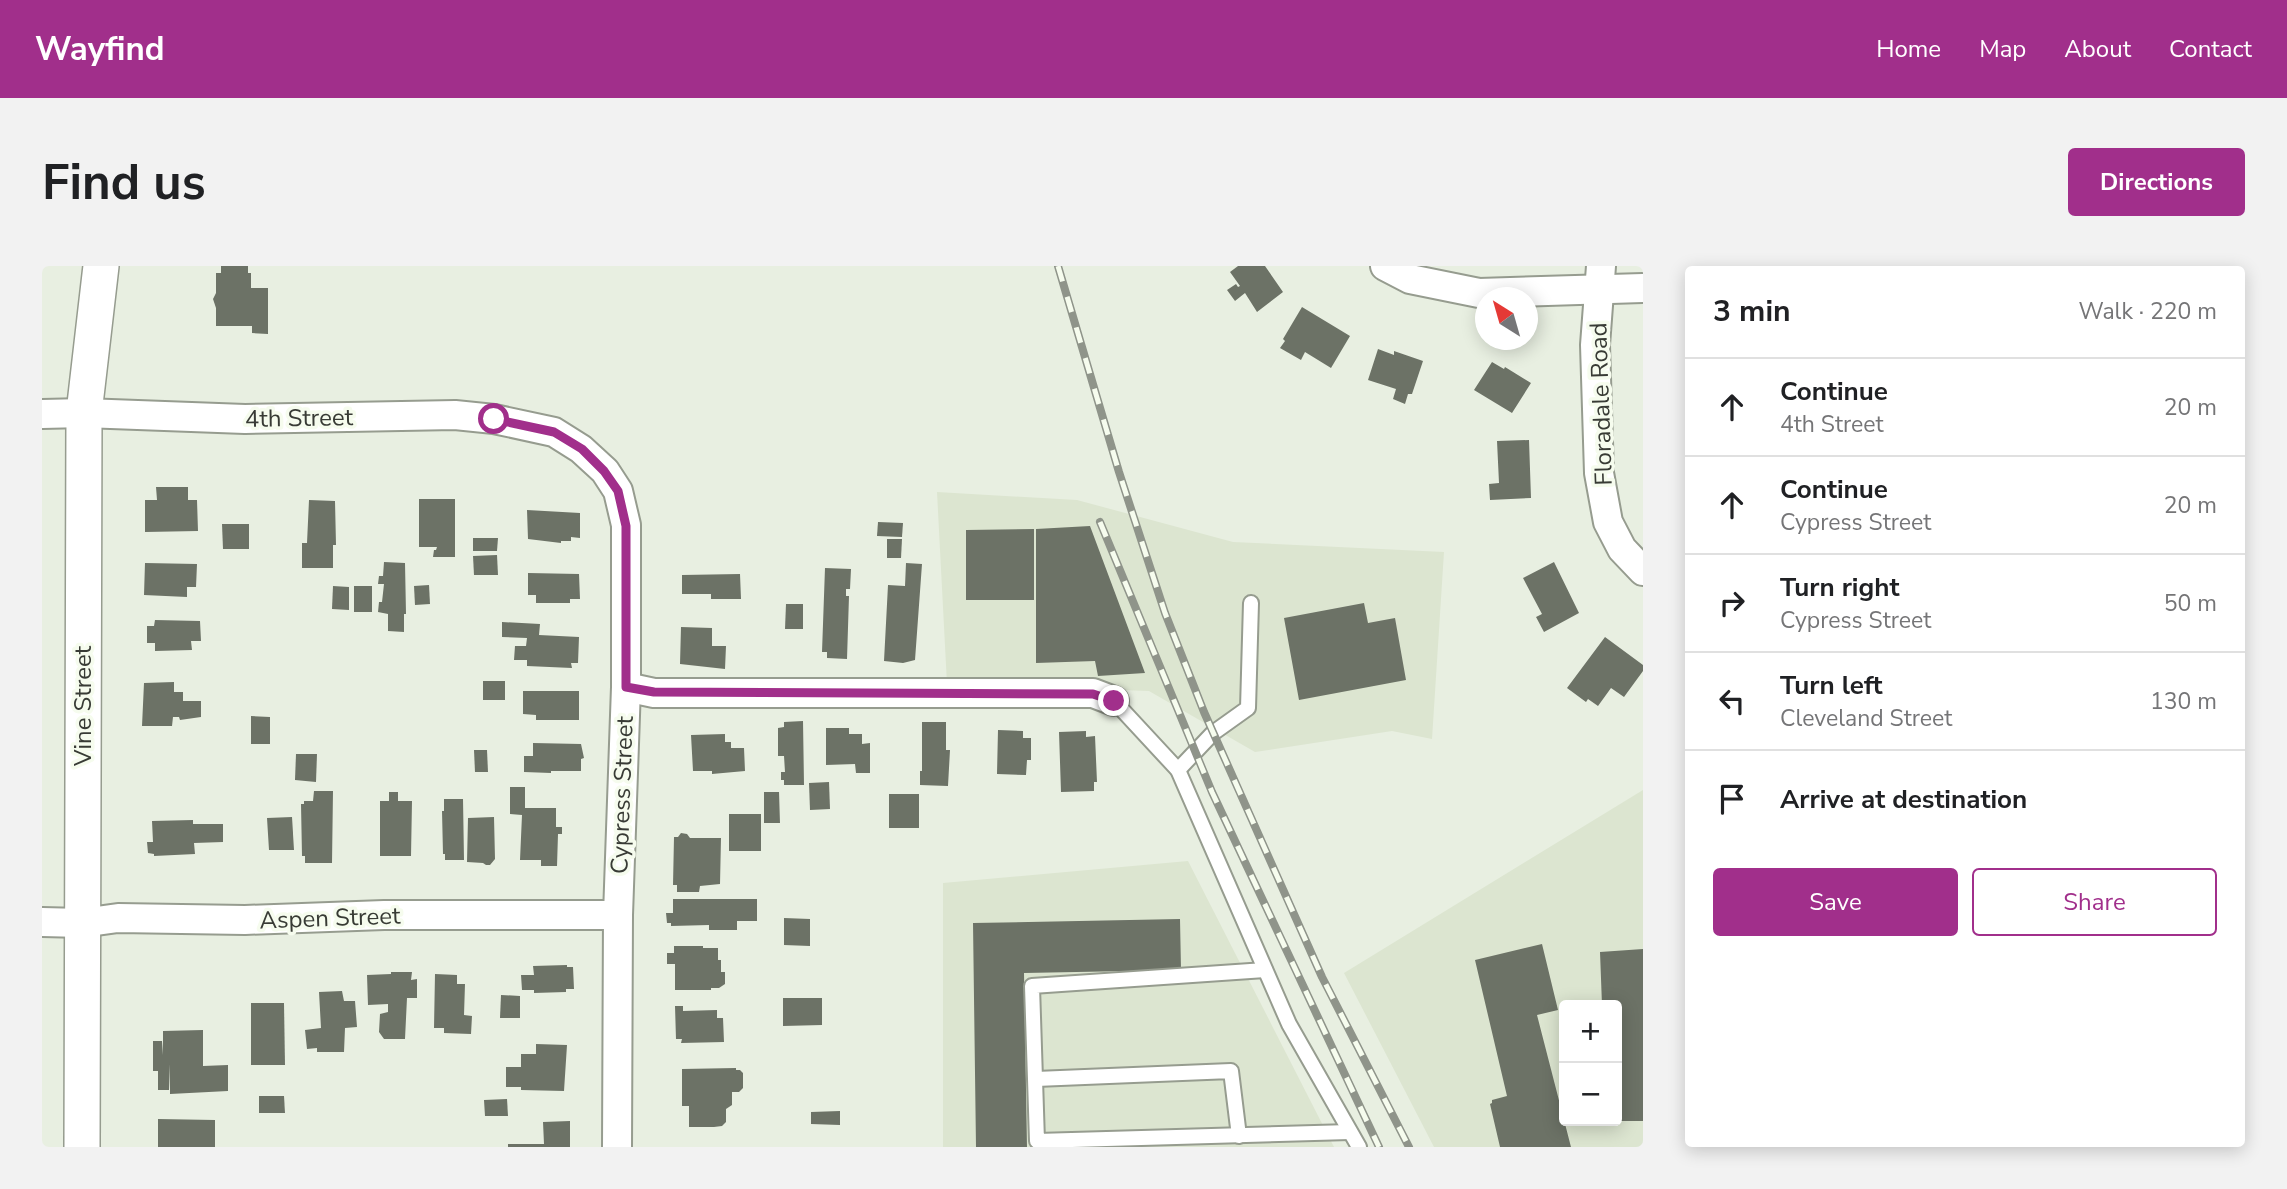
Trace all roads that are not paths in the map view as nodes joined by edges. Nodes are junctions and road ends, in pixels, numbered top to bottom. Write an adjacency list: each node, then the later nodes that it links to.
1 (101, 266): 5 (street, Vine Street)
2 (1385, 266): 3 (street)
3 (1601, 277): 4 (street); 8 (street, Floradale Road)
4 (1643, 288)
5 (84, 413): 6 (street, 4th Street); 7 (street, 4th Street); 15 (street, Vine Street)
6 (42, 414)
7 (554, 432): 10 (street, Cypress Street)
8 (1643, 571)
9 (1251, 603): 12 (lane)
10 (626, 687): 11 (street); 13 (street, Cypress Street)
11 (1114, 701): 12 (lane)
12 (1178, 770): 16 (lane)
13 (618, 915): 15 (street, Aspen Street); 22 (street, Cypress Street)
14 (42, 922): 15 (street, Aspen Street)
15 (82, 923): 21 (street, Vine Street)
16 (1265, 970): 17 (lane); 18 (lane)
17 (1036, 1079): 19 (lane); 19 (lane)
18 (1350, 1132): 20 (lane); 23 (lane)
19 (1239, 1136): 20 (lane)
20 (1299, 1140)
21 (82, 1147)
22 (617, 1147)
23 (1359, 1147)

